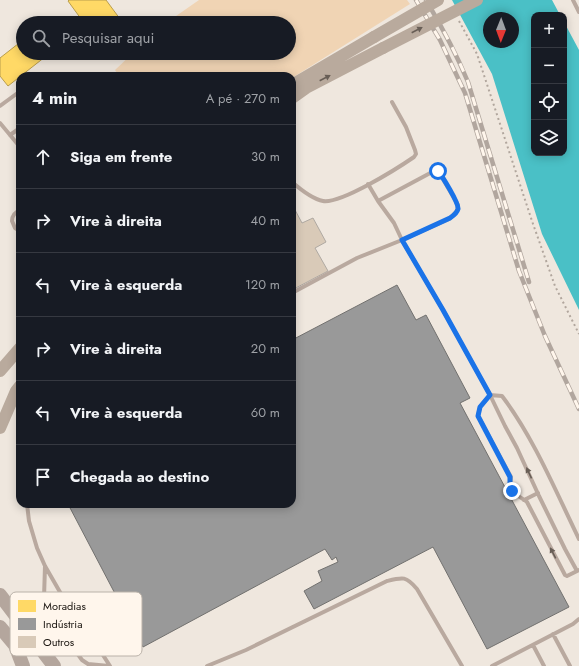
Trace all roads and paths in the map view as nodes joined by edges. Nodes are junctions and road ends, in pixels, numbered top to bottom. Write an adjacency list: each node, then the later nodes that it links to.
1 (438, 0): 6 (main road, bridge)
2 (477, 0): 8 (main road, one-way to 2, bridge)
3 (573, 0): 4 (lane)
4 (579, 12)
5 (458, 20): 22 (path)
6 (296, 83)
7 (16, 95): 10 (lane)
8 (296, 95)
9 (392, 102): 15 (lane)
10 (0, 106)
11 (0, 123): 13 (lane)
12 (16, 131): 13 (lane)
13 (10, 135): 14 (lane)
14 (16, 142)
15 (368, 184): 16 (lane); 17 (lane)
16 (296, 185)
17 (378, 202): 20 (lane); 20 (lane)
18 (16, 211): 19 (lane)
19 (16, 229)
20 (402, 240): 21 (lane); 26 (lane)
21 (296, 291)
22 (579, 334)
23 (16, 353): 24 (main road)
24 (0, 371)
25 (16, 391): 28 (main road)
26 (490, 395): 29 (lane, one-way to 26); 30 (lane); 32 (lane)
27 (16, 409): 28 (main road)
28 (0, 428)
29 (538, 493): 30 (lane); 34 (lane)
30 (524, 500): 34 (lane, one-way to 30)
31 (27, 508): 33 (lane)
32 (579, 538)
33 (45, 566): 35 (lane); 36 (lane)
34 (578, 571)
35 (44, 592)
36 (60, 592)
37 (0, 594): 38 (highway)
38 (10, 607)
39 (579, 619): 41 (lane)
40 (0, 626): 42 (highway)
41 (553, 634): 43 (lane); 55 (lane)
42 (10, 639)
43 (532, 645): 53 (lane); 54 (lane)
44 (19, 656): 48 (highway)
45 (46, 656): 49 (highway)
46 (79, 656): 50 (lane)
47 (104, 656): 50 (lane)
48 (23, 666)
49 (54, 666)
50 (110, 666)
51 (206, 666): 52 (lane)
52 (462, 666)
53 (492, 666)
54 (544, 666)
55 (570, 666)

